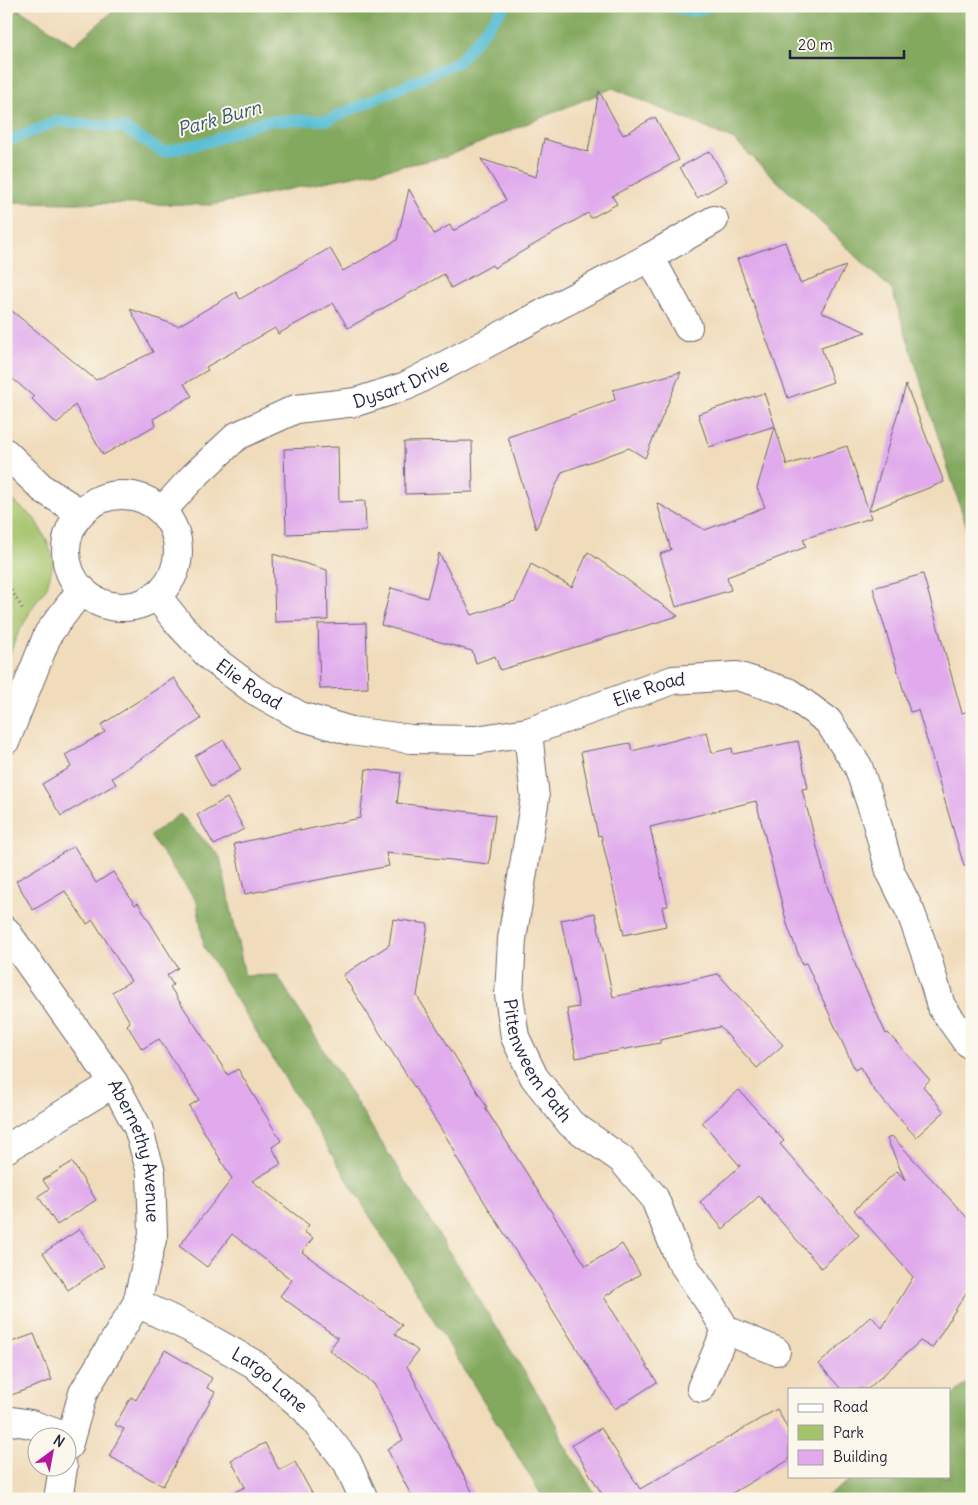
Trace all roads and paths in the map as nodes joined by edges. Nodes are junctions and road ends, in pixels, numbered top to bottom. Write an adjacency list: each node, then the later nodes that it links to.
1 (714, 220): 2 (street, Dysart Drive)
2 (650, 257): 3 (street); 5 (street, Dysart Drive)
3 (688, 327)
4 (6, 454): 6 (street)
5 (162, 511): 6 (street); 8 (street)
6 (81, 513): 7 (street)
7 (82, 588): 8 (street); 10 (street)
8 (156, 594): 9 (street, Elie Road)
9 (528, 732): 12 (street, Elie Road); 16 (street, Pittenweem Path)
10 (6, 740)
11 (6, 931): 13 (street, Abernethy Avenue)
12 (972, 1046)
13 (114, 1083): 14 (street); 15 (street, Abernethy Avenue)
14 (6, 1150)
15 (138, 1303): 21 (street, Abernethy Avenue); 25 (street, Largo Lane)
16 (726, 1330): 17 (street); 18 (street)
17 (776, 1350)
18 (701, 1388)
19 (6, 1420): 20 (street)
20 (39, 1428)
21 (72, 1428)
22 (61, 1478): 24 (street)
23 (972, 1495): 26 (path)
24 (58, 1499)
25 (364, 1499)
26 (967, 1499)

